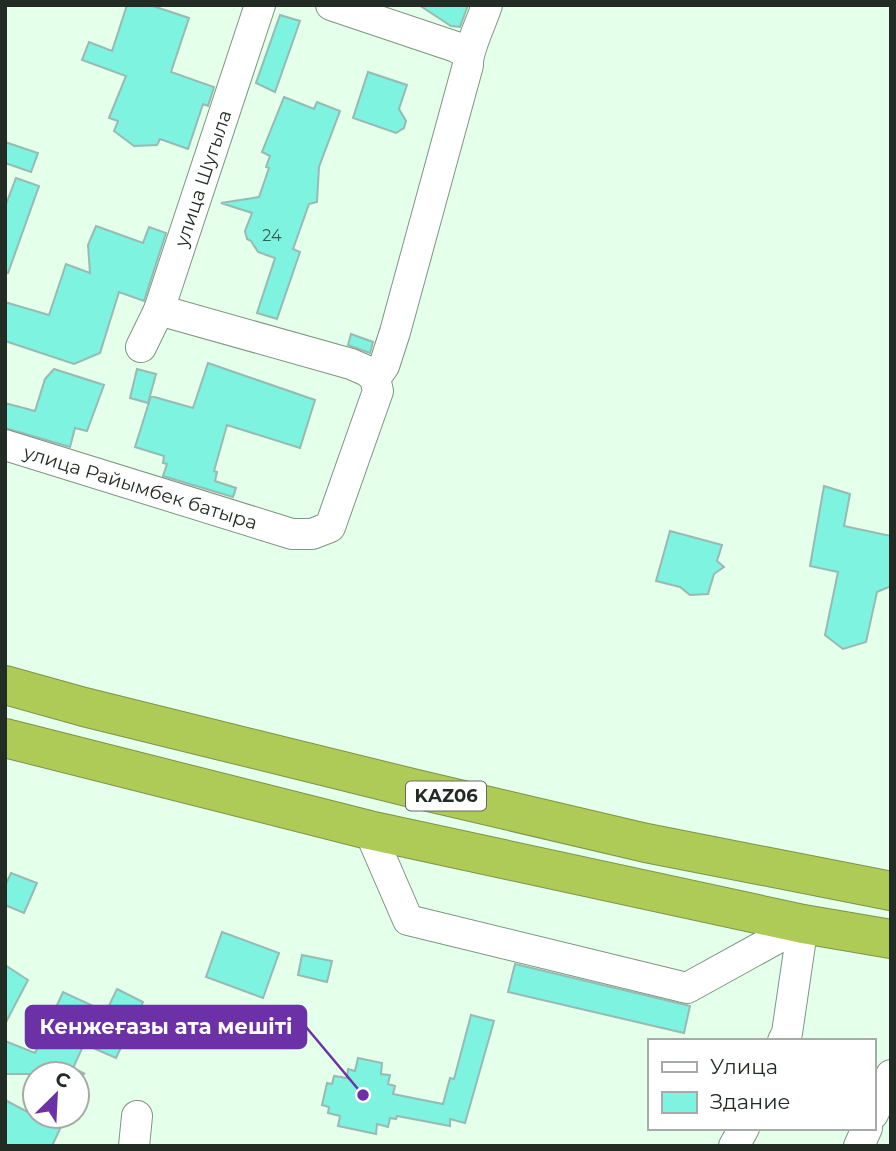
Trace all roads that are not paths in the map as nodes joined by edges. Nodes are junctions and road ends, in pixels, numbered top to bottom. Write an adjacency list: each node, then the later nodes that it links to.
1 (260, 5): 5 (street, улица Шугыла)
2 (331, 5): 4 (street)
3 (487, 5): 4 (street, улица Райымбек батыра)
4 (468, 54): 7 (street, улица Райымбек батыра)
5 (159, 310): 6 (street, улица Шугыла); 7 (street)
6 (141, 347)
7 (375, 378): 8 (street, улица Райымбек батыра)
8 (5, 446)
9 (5, 685): 12 (highway, KАZ06)
10 (5, 738): 11 (highway, KАZ06)
11 (369, 830): 13 (highway, KАZ06); 13 (street)
12 (891, 891)
13 (803, 923): 14 (highway, KАZ06); 15 (street)
14 (891, 939)
15 (784, 1039)
16 (891, 1076): 17 (street)
17 (875, 1110)
18 (137, 1116): 21 (street)
19 (743, 1130): 22 (street)
20 (866, 1130): 23 (street)
21 (134, 1146)
22 (734, 1146)
23 (859, 1146)

